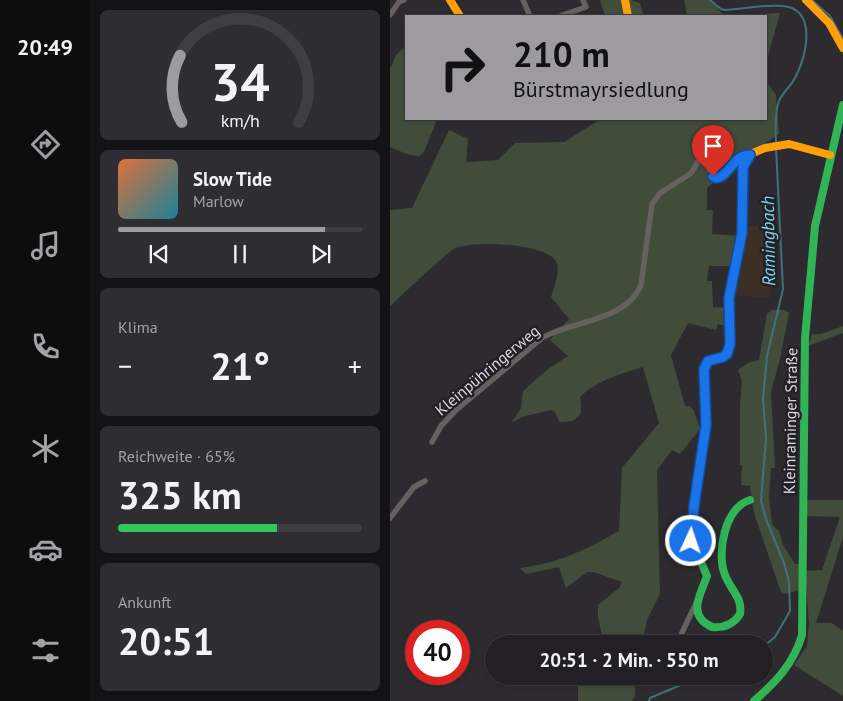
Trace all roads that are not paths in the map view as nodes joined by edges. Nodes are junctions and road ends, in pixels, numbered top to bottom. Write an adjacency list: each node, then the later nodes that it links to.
1 (404, 0): 7 (street)
2 (450, 0): 8 (street)
3 (523, 0): 9 (street)
4 (583, 0): 10 (street)
5 (624, 0): 11 (street)
6 (806, 0): 12 (street)
7 (390, 15)
8 (459, 15)
9 (530, 15)
10 (563, 15)
11 (628, 15)
12 (843, 48)
13 (843, 105): 14 (street, Kleinraminger Straße)
14 (840, 128): 16 (street, Kleinraminger Straße)
15 (750, 155): 16 (street); 17 (street, Kleinpühringerweg); 21 (street)
16 (830, 155): 23 (street, Kleinraminger Straße)
17 (432, 442)
18 (425, 481): 20 (street)
19 (750, 500): 21 (street)
20 (390, 518)
21 (697, 601): 22 (street)
22 (680, 635)
23 (754, 701)

